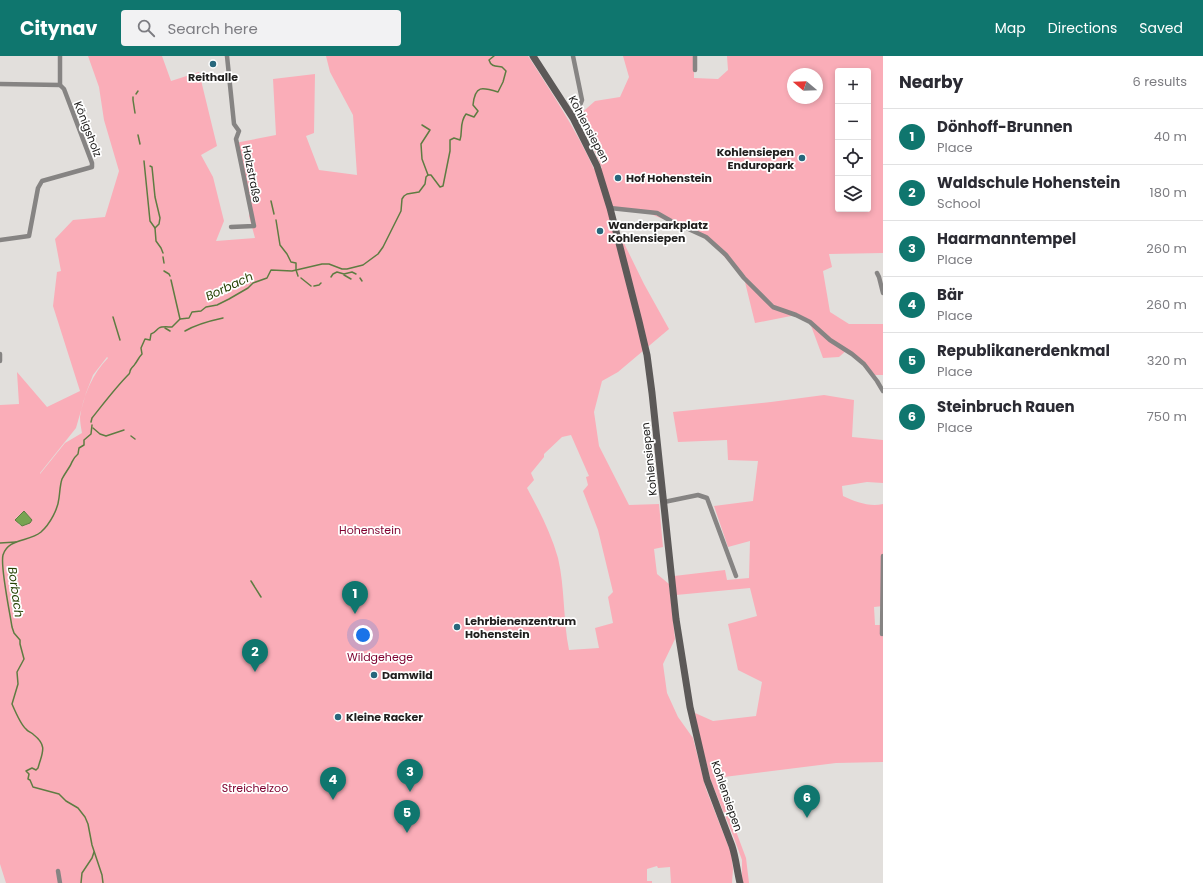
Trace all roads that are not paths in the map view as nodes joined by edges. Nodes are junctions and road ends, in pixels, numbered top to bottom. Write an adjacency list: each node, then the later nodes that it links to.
1 (60, 56): 8 (street, Königsholz)
2 (227, 56): 11 (street, Holzstraße)
3 (533, 56): 10 (street, Kohlensiepen)
4 (573, 56): 9 (street)
5 (694, 56): 6 (street)
6 (695, 70)
7 (0, 84): 8 (street)
8 (60, 85): 12 (street, Königsholz)
9 (576, 113)
10 (610, 208): 17 (street); 18 (street, Kohlensiepen)
11 (231, 226)
12 (0, 240)
13 (877, 273): 14 (street)
14 (883, 293)
15 (0, 354): 16 (street)
16 (0, 361)
17 (883, 391)
18 (664, 502): 20 (street); 23 (street, Kohlensiepen)
19 (883, 556): 21 (street)
20 (736, 576)
21 (882, 634)
22 (58, 871): 24 (street)
23 (737, 875): 25 (street, Kohlensiepen); 26 (street, Kohlensiepen)
24 (60, 883)
25 (735, 883)
26 (740, 883)

